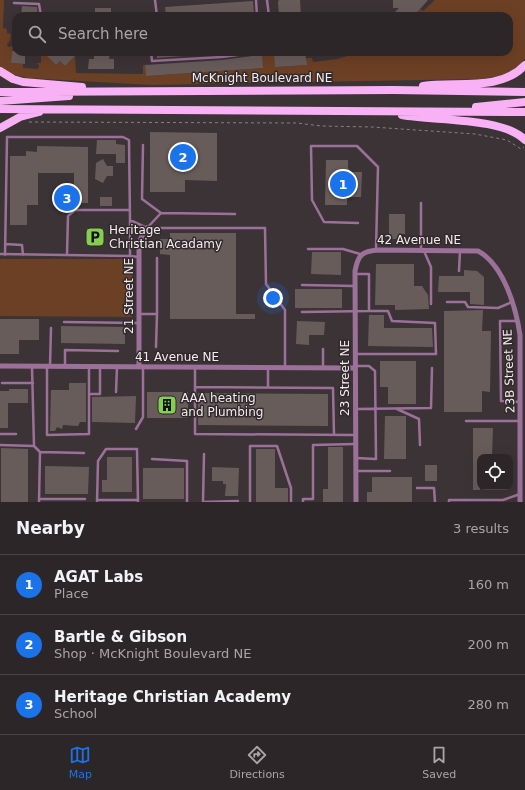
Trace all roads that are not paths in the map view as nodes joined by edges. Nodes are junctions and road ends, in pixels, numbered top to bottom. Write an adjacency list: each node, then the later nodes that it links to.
1 (155, 0): 6 (lane)
2 (256, 0): 7 (lane)
3 (267, 0): 8 (lane)
4 (14, 3): 5 (lane)
5 (40, 12)
6 (156, 12)
7 (258, 12)
8 (268, 12)
9 (151, 56): 10 (lane)
10 (229, 56)
11 (525, 65): 13 (main road)
12 (0, 71): 14 (main road)
13 (394, 90): 14 (main road, McKnight Boulevard NE); 17 (main road, McKnight Boulevard NE)
14 (115, 91): 16 (main road, McKnight Boulevard NE)
15 (0, 92): 16 (main road, McKnight Boulevard NE)
16 (87, 92): 18 (main road)
17 (525, 92)
18 (0, 101)
19 (525, 102): 22 (main road)
20 (0, 109): 21 (main road)
21 (49, 109): 23 (main road); 25 (main road)
22 (432, 111): 23 (main road); 24 (main road)
23 (385, 112): 26 (main road)
24 (525, 112)
25 (0, 128)
26 (525, 140)
27 (143, 145): 30 (lane)
28 (421, 203): 38 (lane)
29 (130, 210): 32 (lane); 35 (lane); 45 (lane)
30 (161, 213): 31 (lane); 34 (lane)
31 (235, 214)
32 (130, 220): 34 (lane); 46 (lane)
33 (358, 224): 37 (lane)
34 (147, 228): 47 (street, 21 Street NE); 80 (lane)
35 (5, 244): 42 (lane); 44 (lane)
36 (308, 249): 43 (lane)
37 (376, 250): 38 (street, 42 Avenue NE); 43 (street, 42 Avenue NE)
38 (422, 250): 39 (street, 42 Avenue NE); 55 (lane)
39 (460, 250): 40 (street, 42 Avenue NE); 49 (lane)
40 (478, 251): 54 (street, 23B Street NE)
41 (0, 254): 42 (lane)
42 (5, 254): 44 (lane)
43 (360, 254): 50 (street, 23 Street NE)
44 (23, 255): 45 (lane)
45 (67, 255): 46 (lane)
46 (130, 256): 47 (lane)
47 (139, 257): 59 (street, 21 Street NE)
48 (157, 258): 60 (lane)
49 (459, 271)
50 (355, 274): 52 (street, 23 Street NE); 57 (lane)
51 (302, 285): 52 (lane)
52 (355, 286): 56 (street, 23 Street NE)
53 (447, 302): 54 (lane)
54 (513, 302): 61 (street, 23B Street NE)
55 (431, 304)
56 (355, 311): 57 (lane); 58 (lane); 68 (street, 23 Street NE)
57 (369, 311): 68 (lane)
58 (302, 312)
59 (139, 314): 60 (lane); 63 (street, 21 Street NE)
60 (157, 314): 65 (lane)
61 (518, 321): 89 (street, 23B Street NE); 89 (lane)
62 (64, 322): 63 (lane)
63 (139, 323): 76 (street, 21 Street NE)
64 (51, 328): 71 (lane)
65 (156, 347)
66 (323, 349): 81 (lane)
67 (118, 351): 72 (lane)
68 (355, 354): 78 (street, 23 Street NE)
69 (0, 366): 70 (street, 41 Avenue NE)
70 (32, 366): 71 (street, 41 Avenue NE); 84 (lane)
71 (49, 366): 72 (street, 41 Avenue NE); 88 (lane)
72 (65, 366): 73 (street, 41 Avenue NE)
73 (90, 366): 74 (street, 41 Avenue NE); 88 (lane)
74 (100, 367): 75 (street, 41 Avenue NE); 88 (lane)
75 (117, 367): 76 (street, 41 Avenue NE); 87 (lane)
76 (141, 367): 77 (street, 41 Avenue NE); 95 (lane)
77 (195, 367): 79 (street, 41 Avenue NE); 85 (lane)
78 (355, 367): 81 (street, 41 Avenue NE); 91 (street, 23 Street NE); 92 (lane)
79 (268, 368): 80 (street, 41 Avenue NE); 86 (lane)
80 (286, 368): 81 (street, 41 Avenue NE)
81 (322, 368)
82 (432, 368): 90 (lane)
83 (2, 383): 84 (lane)
84 (32, 383): 103 (lane)
85 (195, 387): 86 (lane); 98 (lane)
86 (268, 388): 98 (lane)
87 (116, 392)
88 (89, 394)
89 (521, 402): 94 (street, 23B Street NE)
90 (395, 408): 92 (lane); 102 (lane)
91 (355, 409): 92 (lane); 99 (street, 23 Street NE)
92 (375, 409): 107 (lane)
93 (466, 421): 94 (lane)
94 (521, 422): 112 (street, 23B Street NE)
95 (136, 429)
96 (0, 434): 97 (lane)
97 (16, 434)
98 (334, 435): 99 (lane)
99 (355, 435): 100 (street, 23 Street NE)
100 (355, 444): 107 (street, 23 Street NE); 123 (lane)
101 (0, 445): 103 (lane)
102 (420, 445)
103 (34, 446): 104 (lane)
104 (40, 452): 105 (lane); 114 (lane)
105 (84, 453)
106 (204, 454): 120 (lane)
107 (356, 458): 109 (street, 23 Street NE)
108 (152, 460): 119 (lane)
109 (356, 471): 110 (lane); 124 (street, 23 Street NE)
110 (390, 471)
111 (417, 488): 125 (lane)
112 (520, 494): 118 (lane); 127 (street, 23B Street NE)
113 (85, 499): 114 (lane)
114 (39, 500)
115 (97, 501): 116 (lane); 116 (lane)
116 (138, 501)
117 (238, 501): 120 (lane)
118 (465, 501): 126 (lane)
119 (187, 502)
120 (203, 502)
121 (250, 502): 122 (lane)
122 (291, 502)
123 (303, 502)
124 (356, 502)
125 (434, 502)
126 (449, 502)
127 (520, 502)

